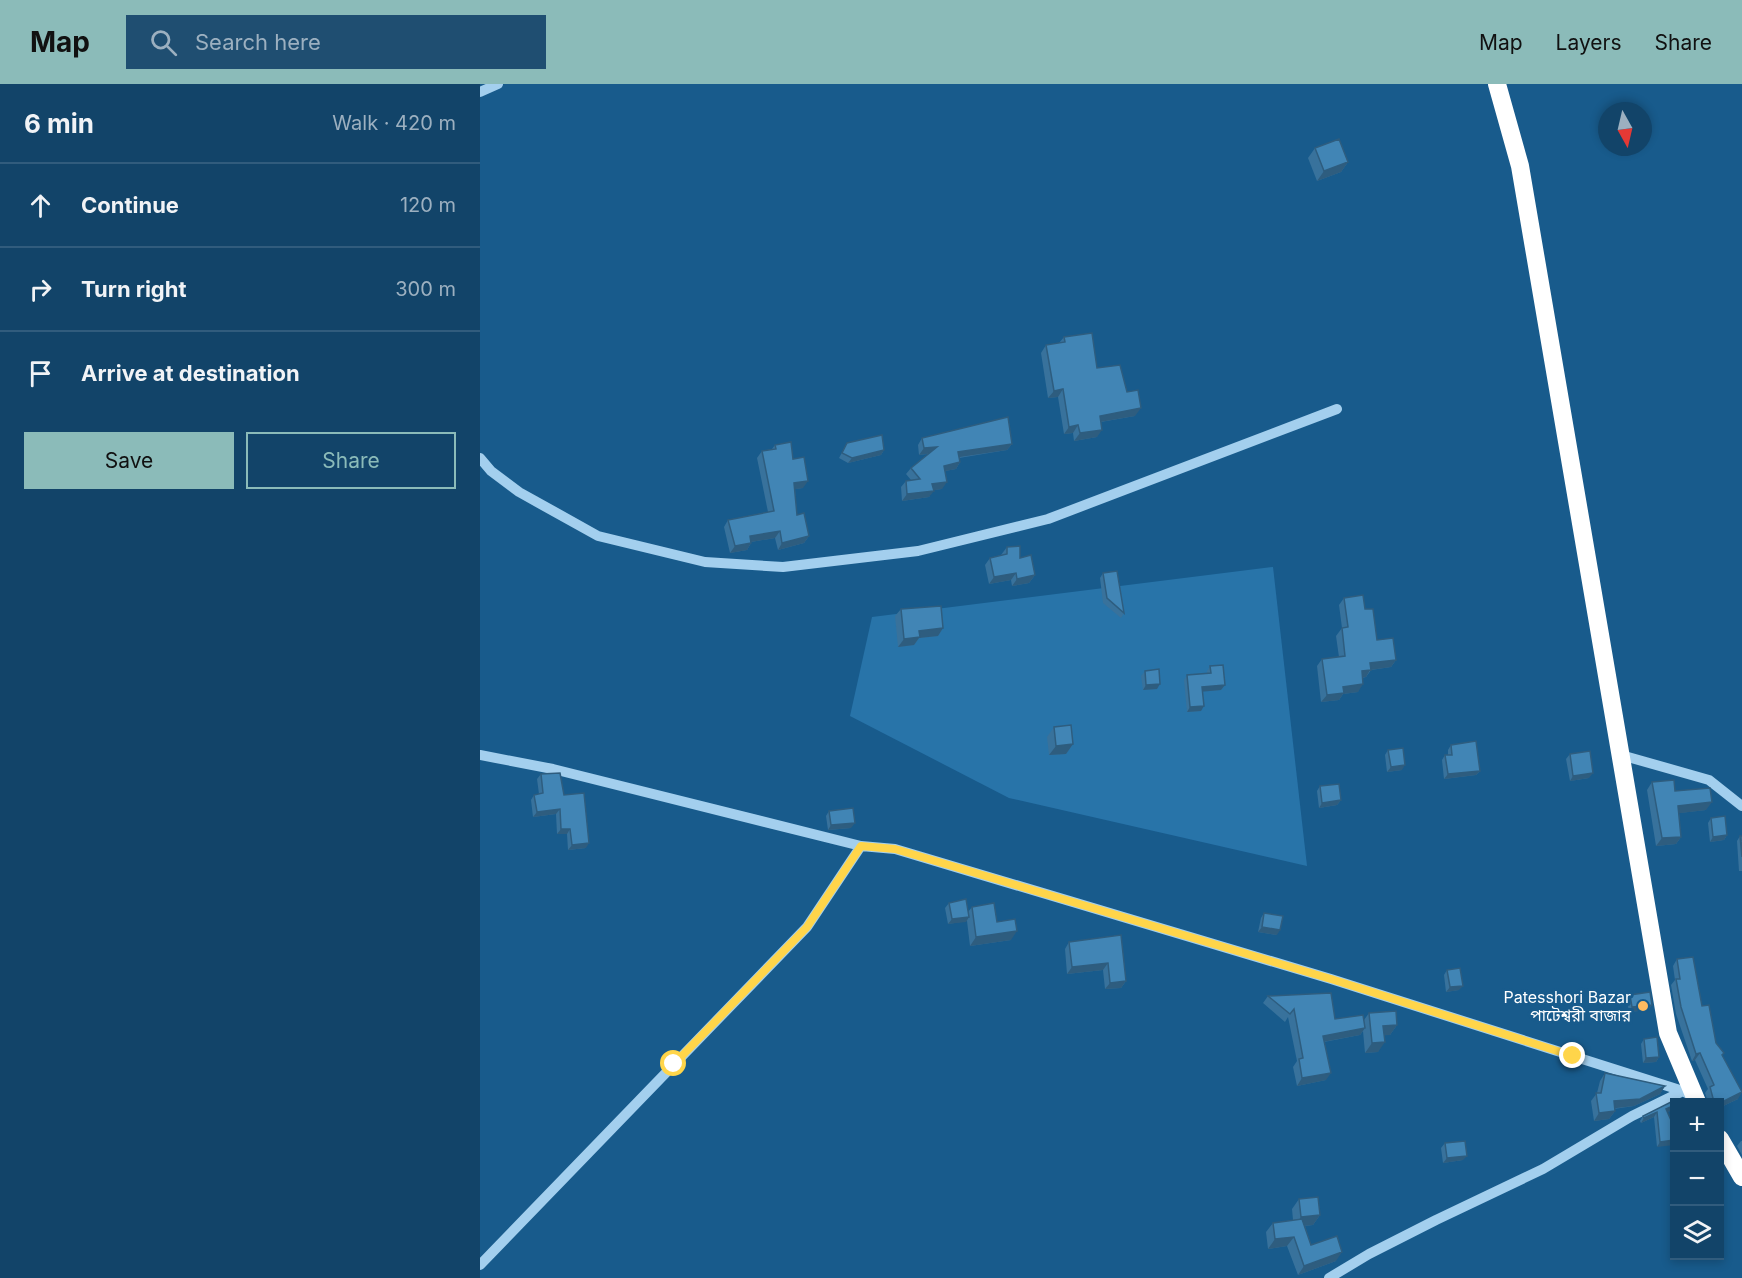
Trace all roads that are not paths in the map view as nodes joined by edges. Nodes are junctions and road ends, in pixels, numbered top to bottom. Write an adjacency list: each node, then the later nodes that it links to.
1 (498, 84): 3 (street)
2 (1497, 84): 7 (highway)
3 (480, 92)
4 (1337, 409): 5 (street)
5 (480, 458)
6 (480, 755): 9 (street)
7 (1621, 755): 8 (street); 10 (highway)
8 (1742, 806)
9 (861, 846): 10 (street); 13 (street)
10 (1692, 1097): 14 (street)
11 (1724, 1147): 12 (highway)
12 (1742, 1176)
13 (480, 1265)
14 (1329, 1278)

